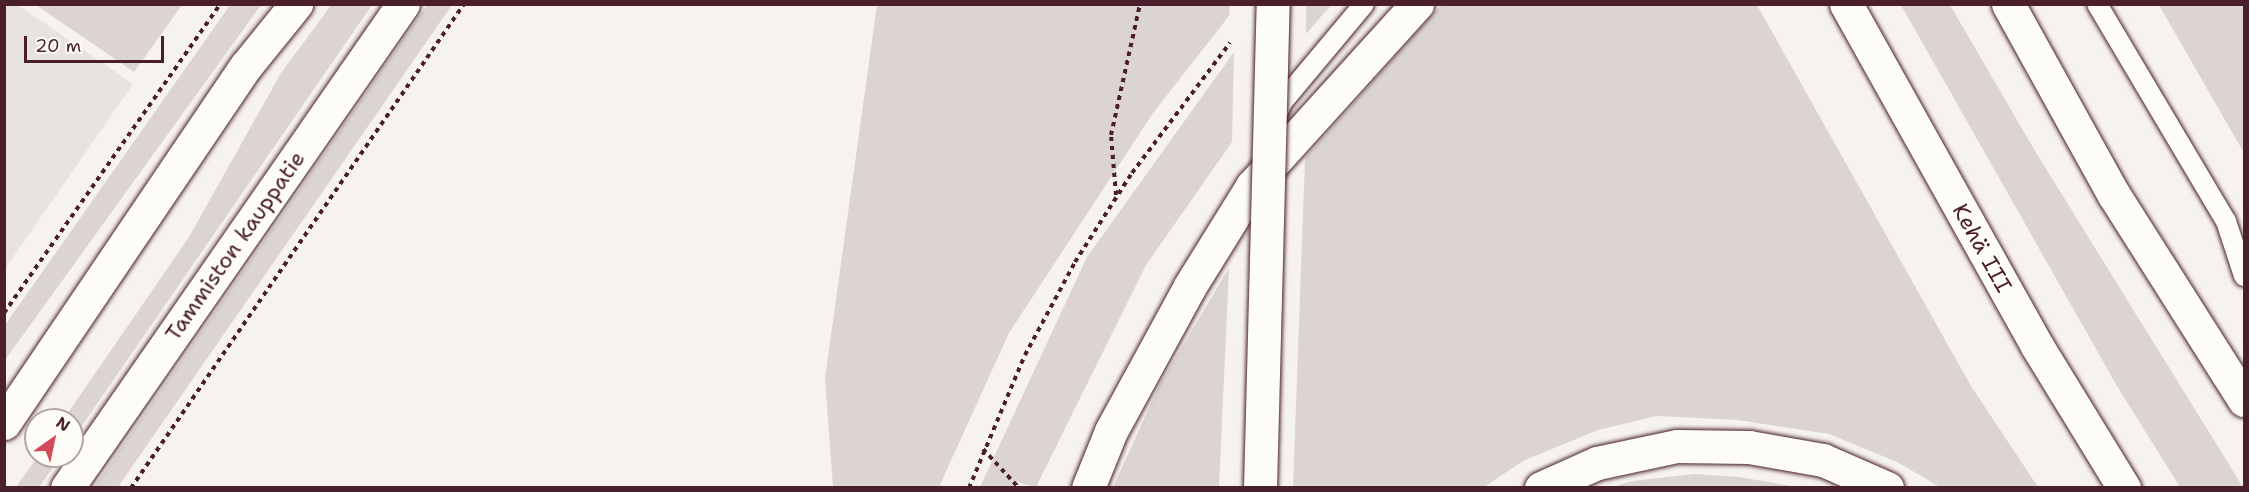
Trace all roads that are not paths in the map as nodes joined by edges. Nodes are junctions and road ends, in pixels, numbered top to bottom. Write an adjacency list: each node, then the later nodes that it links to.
1 (296, 4): 12 (main road)
2 (403, 4): 13 (main road, Tammiston kauppatie)
3 (1273, 4): 15 (main road, bridge)
4 (1364, 4): 10 (lane)
5 (1418, 4): 10 (main road)
6 (1846, 4): 18 (main road, Kehä III)
7 (2008, 4): 11 (main road)
8 (2097, 4): 9 (lane)
9 (2244, 276)
10 (1190, 286): 14 (main road)
11 (2244, 400)
12 (4, 423)
13 (67, 488)
14 (1088, 488)
15 (1260, 488)
16 (1540, 488): 17 (main road)
17 (1887, 488)
18 (2124, 488)

